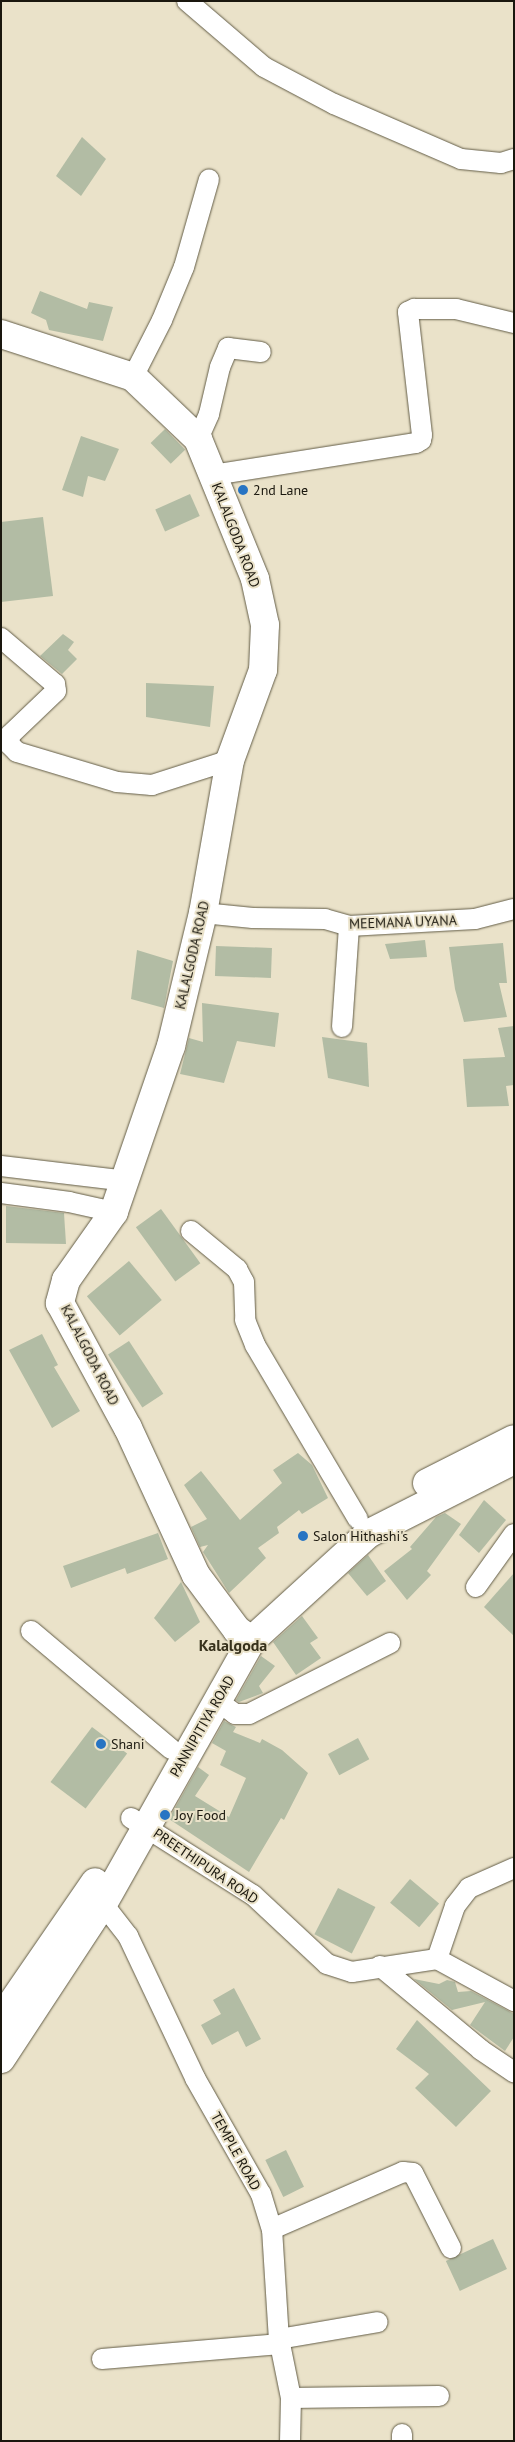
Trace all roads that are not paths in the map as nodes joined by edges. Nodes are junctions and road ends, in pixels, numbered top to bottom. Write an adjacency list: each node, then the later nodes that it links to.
1 (187, 1): 2 (street)
2 (514, 159)
3 (209, 178): 7 (street)
4 (514, 323): 9 (street)
5 (1, 334): 7 (street, KALALGODA ROAD)
6 (261, 352): 8 (street)
7 (133, 377): 8 (street, KALALGODA ROAD)
8 (198, 439): 9 (street, KALALGODA ROAD)
9 (213, 475): 11 (street, KALALGODA ROAD)
10 (1, 638): 11 (street)
11 (230, 760): 13 (street, KALALGODA ROAD)
12 (514, 909): 14 (street, MEEMANA UYANA)
13 (203, 913): 14 (street, MEEMANA UYANA); 17 (street, KALALGODA ROAD)
14 (349, 926): 15 (street)
15 (342, 1027)
16 (1, 1166): 17 (street)
17 (127, 1181): 19 (street, KALALGODA ROAD)
18 (1, 1193): 19 (street)
19 (114, 1212): 26 (street, KALALGODA ROAD)
20 (191, 1231): 22 (street)
21 (512, 1459): 22 (street, PANNIPITIYA ROAD); 26 (street, PANNIPITIYA ROAD)
22 (358, 1519): 26 (street, PANNIPITIYA ROAD)
23 (514, 1534): 24 (street)
24 (476, 1586)
25 (31, 1631): 29 (street)
26 (245, 1635): 28 (street, PANNIPITIYA ROAD); 29 (street, PANNIPITIYA ROAD)
27 (390, 1643): 28 (street)
28 (216, 1700): 30 (street, PANNIPITIYA ROAD)
29 (171, 1749): 30 (street, PANNIPITIYA ROAD)
30 (139, 1822): 32 (street, PANNIPITIYA ROAD); 34 (street, PREETHIPURA ROAD)
31 (514, 1868): 33 (street)
32 (96, 1899): 36 (street, PANNIPITIYA ROAD); 37 (street, PANNIPITIYA ROAD); 39 (street, TEMPLE ROAD)
33 (438, 1959): 34 (street, PREETHIPURA ROAD); 35 (street)
34 (380, 1966): 38 (street)
35 (514, 2001)
36 (1, 2019)
37 (1, 2060)
38 (514, 2072)
39 (272, 2229): 40 (street); 42 (street, TEMPLE ROAD)
40 (451, 2248)
41 (378, 2322): 42 (street)
42 (279, 2341): 43 (street); 45 (street, TEMPLE ROAD)
43 (102, 2360)
44 (439, 2396): 45 (street)
45 (291, 2398): 46 (street, TEMPLE ROAD)
46 (290, 2441)

